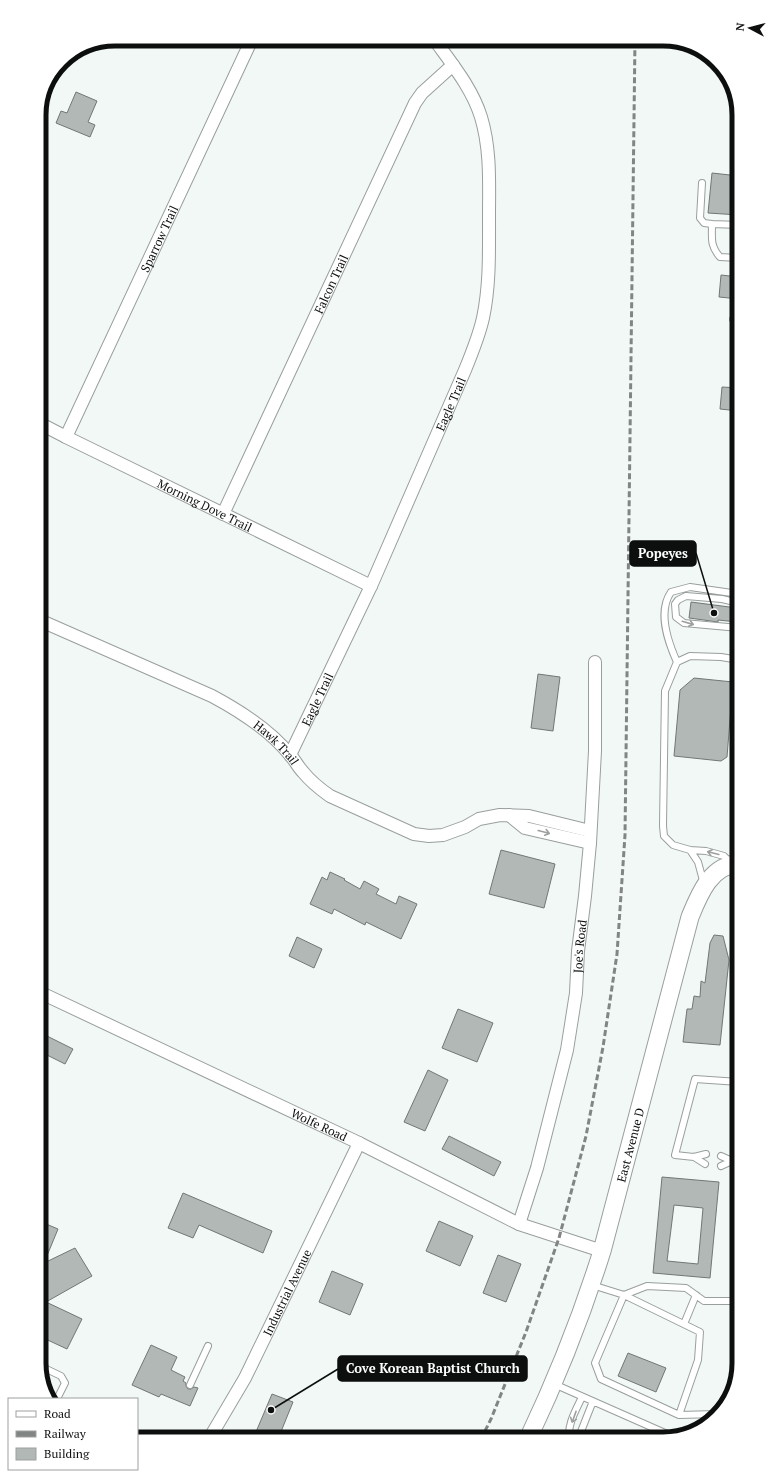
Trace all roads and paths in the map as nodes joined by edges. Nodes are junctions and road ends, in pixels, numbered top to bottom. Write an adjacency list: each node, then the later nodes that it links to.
1 (249, 46): 9 (street, Sparrow Trail)
2 (439, 46): 3 (street, Eagle Trail)
3 (453, 65): 10 (street, Falcon Trail); 11 (street, Eagle Trail)
4 (702, 183): 5 (lane)
5 (712, 224): 6 (lane); 7 (lane)
6 (732, 225)
7 (732, 258)
8 (46, 427): 9 (street, Morning Dove Trail)
9 (66, 438): 10 (street, Morning Dove Trail)
10 (223, 514): 11 (street, Morning Dove Trail)
11 (371, 586): 19 (street, Eagle Trail)
12 (732, 593): 18 (lane)
13 (732, 601): 15 (lane, one-way to 15)
14 (46, 623): 19 (street, Hawk Trail)
15 (732, 627)
16 (732, 659): 18 (lane)
17 (595, 662): 20 (street, Joe's Road)
18 (677, 662): 21 (lane)
19 (290, 755): 20 (street, Hawk Trail)
20 (590, 837): 35 (street, Joe's Road)
21 (690, 850): 22 (lane, one-way to 21); 24 (lane)
22 (732, 861)
23 (732, 866): 24 (main road, East Avenue D)
24 (704, 886): 36 (main road, East Avenue D)
25 (46, 995): 27 (street, Wolfe Road)
26 (732, 1082): 30 (lane)
27 (359, 1143): 35 (street, Wolfe Road); 51 (street, Industrial Avenue)
28 (706, 1154): 30 (lane)
29 (721, 1156): 31 (lane)
30 (694, 1158): 33 (lane)
31 (732, 1160)
32 (732, 1162): 34 (lane)
33 (705, 1164)
34 (721, 1166)
35 (519, 1224): 36 (street, Wolfe Road)
36 (602, 1251): 37 (main road, East Avenue D)
37 (592, 1284): 38 (lane); 44 (main road, East Avenue D)
38 (624, 1295): 39 (lane); 41 (lane); 50 (lane)
39 (696, 1295): 40 (lane); 41 (lane)
40 (732, 1301)
41 (684, 1324): 50 (lane)
42 (208, 1346): 45 (lane)
43 (46, 1369): 47 (lane)
44 (553, 1384): 46 (lane); 52 (main road, East Avenue D)
45 (190, 1385)
46 (582, 1396): 48 (lane); 53 (lane, one-way to 53)
47 (58, 1398)
48 (593, 1401): 54 (lane); 55 (lane)
49 (710, 1414): 50 (lane)
50 (679, 1415)
51 (213, 1432)
52 (531, 1432)
53 (570, 1432)
54 (581, 1432)
55 (663, 1432)

